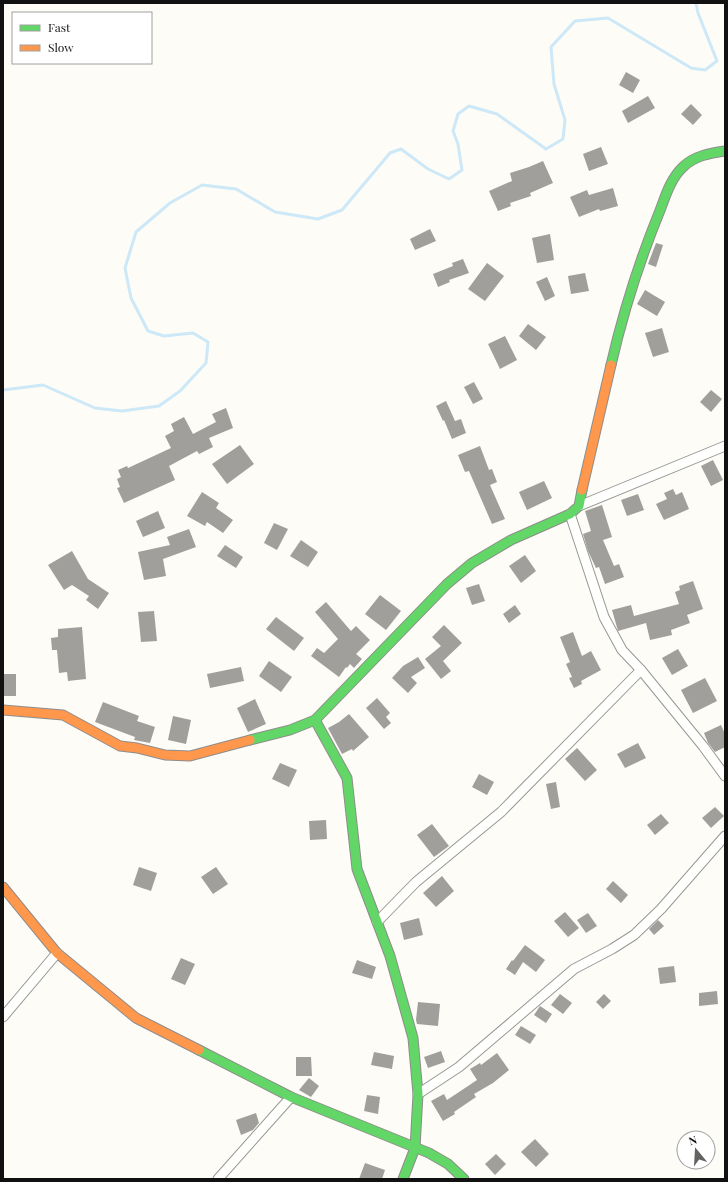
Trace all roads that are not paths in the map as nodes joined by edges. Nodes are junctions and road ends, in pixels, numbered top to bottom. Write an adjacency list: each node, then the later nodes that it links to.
1 (725, 151): 3 (street)
2 (725, 446): 3 (street)
3 (579, 506): 4 (street)
4 (570, 514): 5 (street); 7 (street)
5 (641, 670): 8 (street); 11 (street)
6 (3, 710): 7 (street)
7 (315, 720): 11 (street)
8 (725, 776)
9 (725, 836): 14 (street)
10 (3, 888): 12 (street)
11 (377, 922): 14 (street)
12 (58, 953): 13 (street); 15 (street)
13 (3, 1017)
14 (418, 1094): 16 (street)
15 (291, 1097): 16 (street); 17 (street)
16 (415, 1148): 18 (street); 19 (street)
17 (218, 1179)
18 (403, 1179)
19 (464, 1179)

